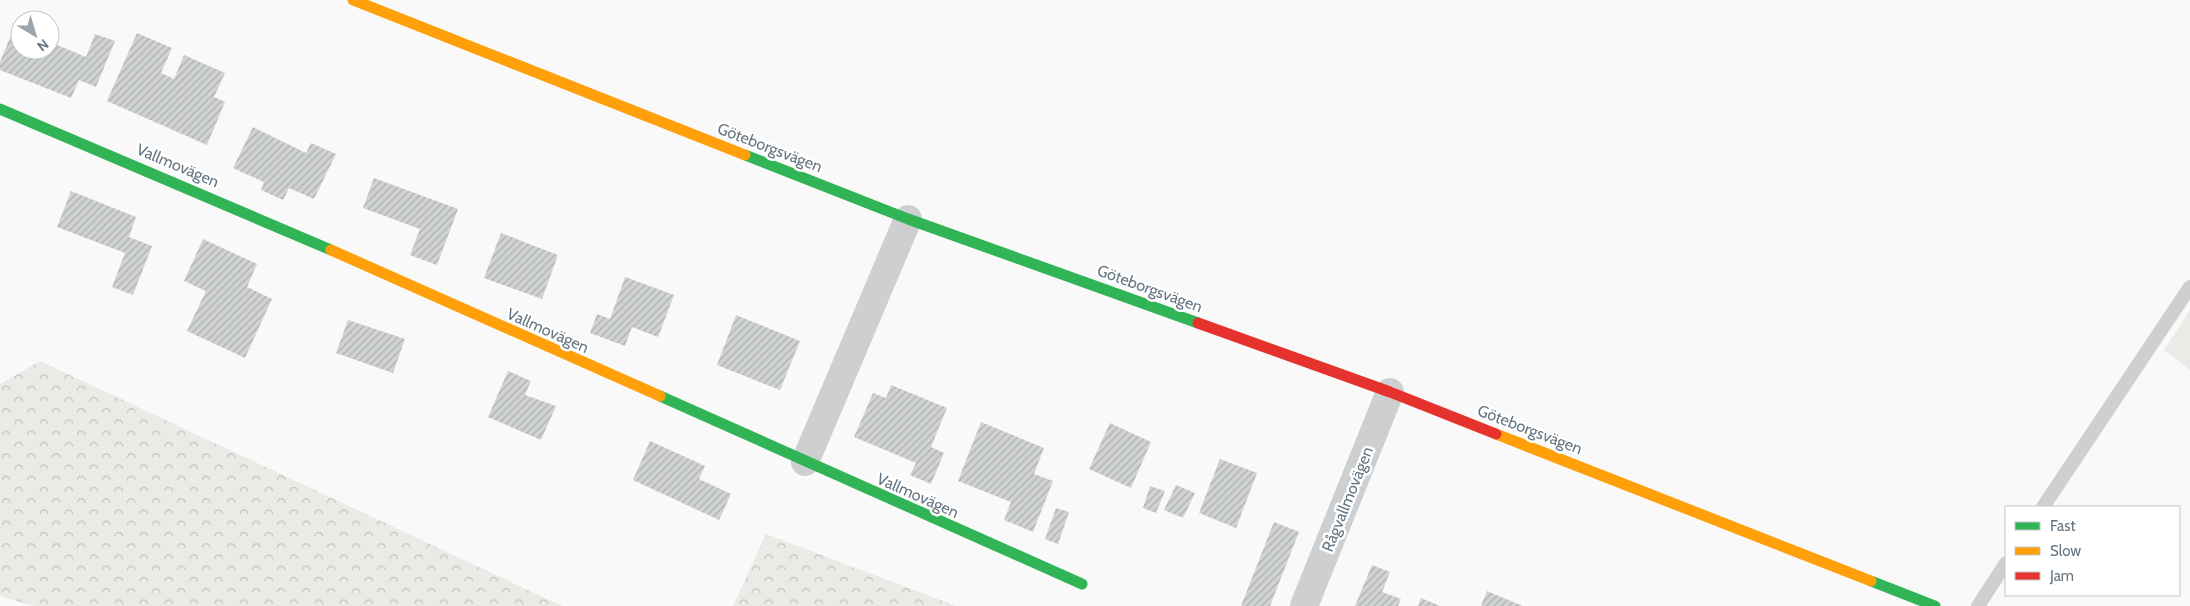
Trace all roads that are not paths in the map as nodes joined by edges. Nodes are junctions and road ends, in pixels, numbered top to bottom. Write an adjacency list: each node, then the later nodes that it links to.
1 (353, 0): 3 (street, Göteborgsvägen)
2 (0, 108): 6 (street, Vallmovägen)
3 (908, 219): 5 (street, Göteborgsvägen); 6 (street)
4 (2190, 287): 7 (lane)
5 (1390, 392): 10 (street, Rågvallmovägen); 11 (street, Göteborgsvägen)
6 (805, 462): 9 (street, Vallmovägen)
7 (2044, 506)
8 (2005, 565): 12 (lane)
9 (1082, 584)
10 (1304, 606)
11 (1936, 606)
12 (1978, 606)

